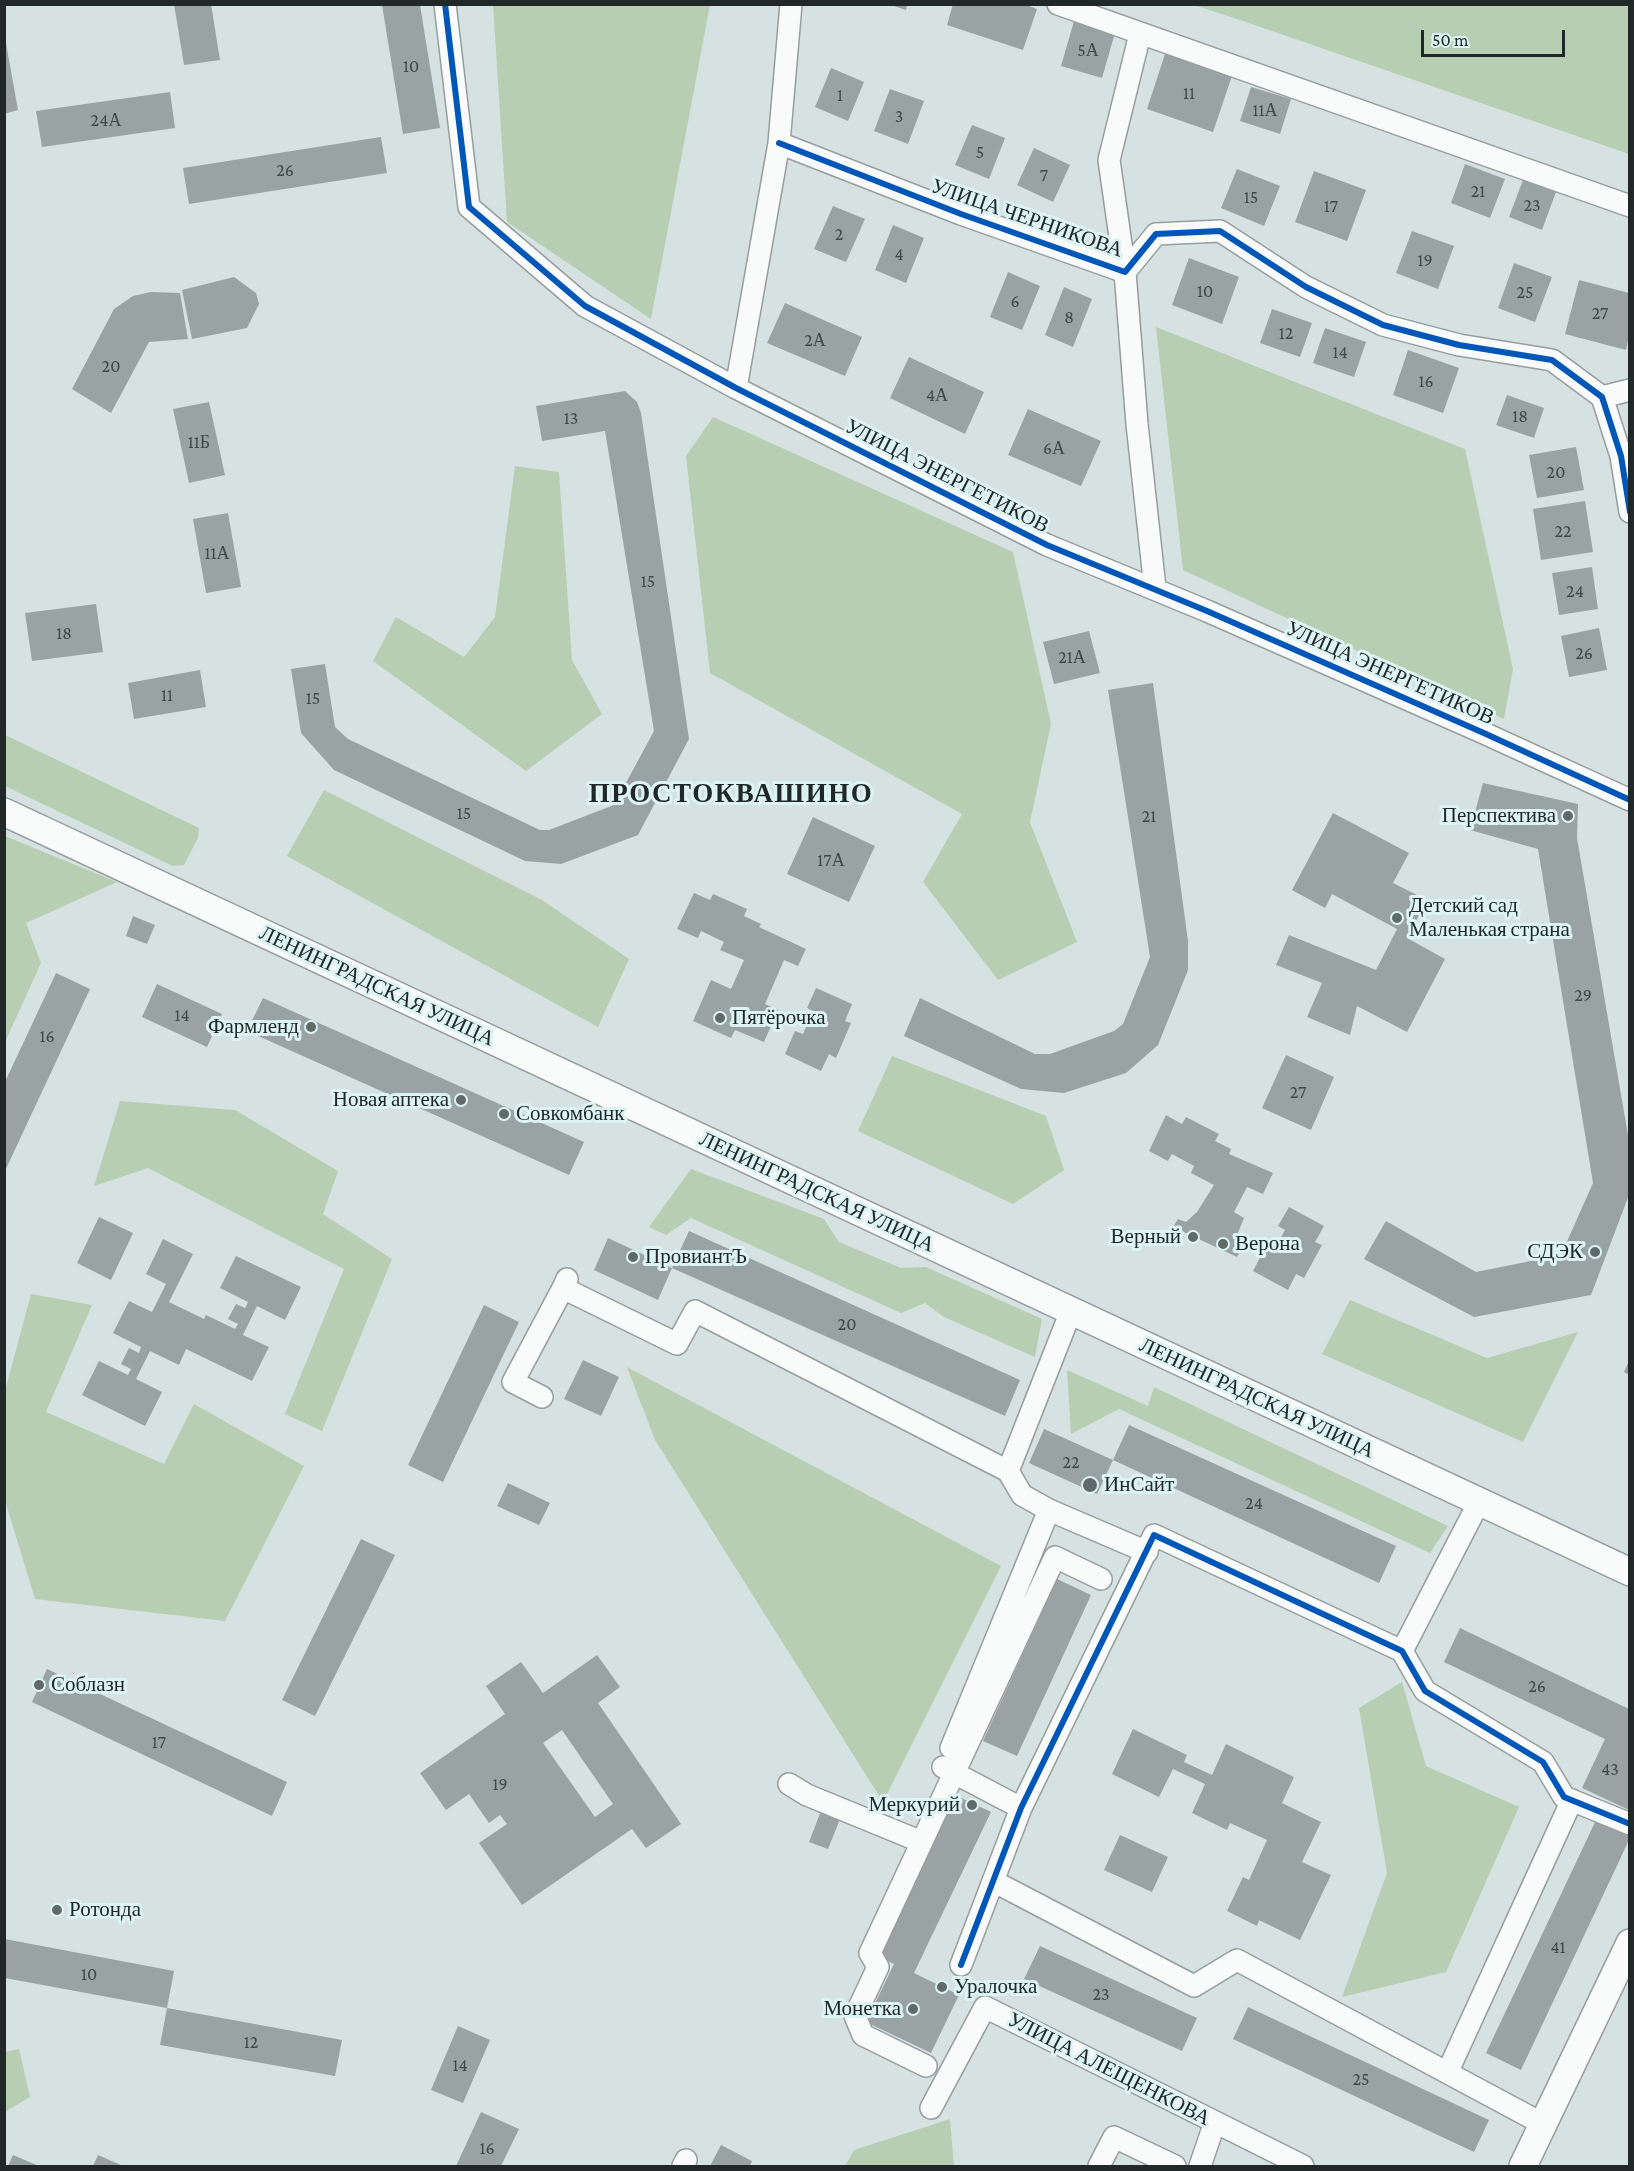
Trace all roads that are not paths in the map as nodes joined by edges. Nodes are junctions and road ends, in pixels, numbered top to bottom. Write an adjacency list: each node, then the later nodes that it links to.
1 (445, 4): 8 (street, УЛИЦА ЭНЕРГЕТИКОВ)
2 (791, 4): 5 (street)
3 (1058, 4): 4 (street)
4 (1140, 34): 6 (street); 7 (street, УЛИЦА ЧЕРНИКОВА)
5 (779, 142): 7 (street, УЛИЦА ЧЕРНИКОВА); 8 (street)
6 (1629, 206)
7 (1125, 272): 10 (street, УЛИЦА ЧЕРНИКОВА); 12 (street, УЛИЦА ЧЕРНИКОВА)
8 (736, 388): 12 (street, УЛИЦА ЭНЕРГЕТИКОВ)
9 (1629, 390): 10 (street)
10 (1602, 397): 11 (street)
11 (1629, 512)
12 (1155, 588): 13 (street, УЛИЦА ЭНЕРГЕТИКОВ)
13 (1629, 800)
14 (4, 812): 15 (main road, ЛЕНИНГРАДСКАЯ УЛИЦА)
15 (1071, 1311): 17 (street); 18 (main road, ЛЕНИНГРАДСКАЯ УЛИЦА)
16 (542, 1397): 17 (street)
17 (1008, 1471): 19 (street)
18 (1479, 1502): 21 (main road, ЛЕНИНГРАДСКАЯ УЛИЦА); 23 (street)
19 (1049, 1510): 20 (street); 24 (street)
20 (1146, 1552): 23 (street); 27 (street)
21 (1629, 1572)
22 (1101, 1579): 24 (street)
23 (1402, 1651): 26 (street)
24 (948, 1770): 27 (street); 29 (street); 34 (street)
25 (789, 1784): 29 (street)
26 (1572, 1800): 28 (street); 35 (street)
27 (1021, 1808): 30 (street)
28 (1629, 1824)
29 (912, 1838): 32 (street)
30 (993, 1881): 33 (street); 35 (street)
31 (1629, 1943): 38 (main road)
32 (854, 1965)
33 (961, 1965)
34 (926, 2066)
35 (1448, 2071): 38 (street)
36 (931, 2108): 37 (street, УЛИЦА АЛЕЩЕНКОВА)
37 (1215, 2122): 41 (street); 42 (street, УЛИЦА АЛЕЩЕНКОВА)
38 (1544, 2124): 43 (main road)
39 (1099, 2166): 40 (street)
40 (1176, 2166)
41 (1200, 2166)
42 (1303, 2166)
43 (1523, 2166)

